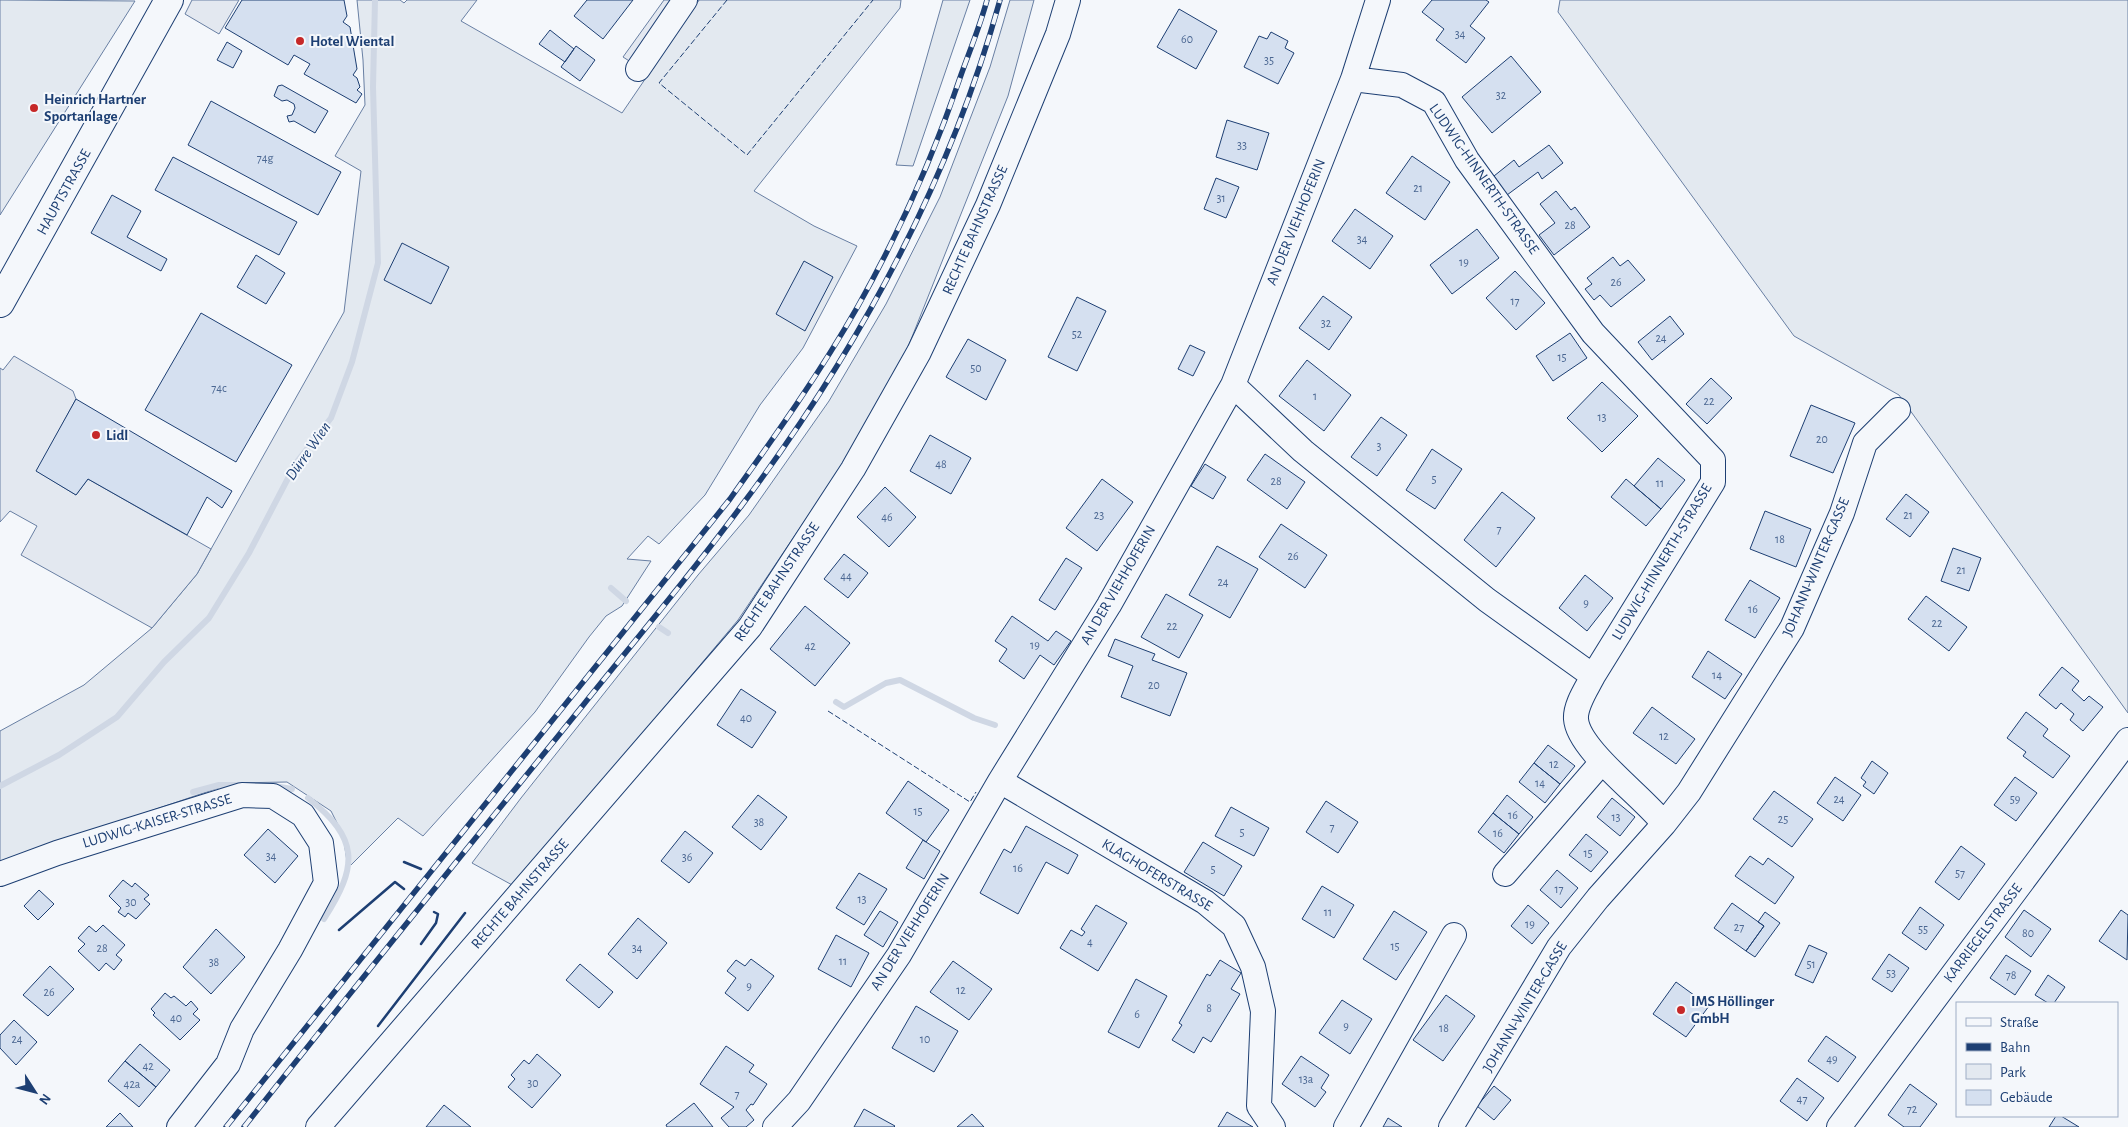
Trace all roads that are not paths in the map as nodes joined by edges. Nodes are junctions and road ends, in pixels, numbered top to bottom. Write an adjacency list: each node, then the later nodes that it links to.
1 (169, 0): 7 (main road, HAUPTSTRASSE)
2 (685, 0): 5 (street)
3 (1068, 0): 19 (street, RECHTE BAHNSTRASSE)
4 (1378, 0): 6 (street, AN DER VIEHHOFERIN)
5 (638, 69)
6 (1353, 79): 8 (street, AN DER VIEHHOFERIN); 10 (street, LUDWIG-HINNERTH-STRASSE)
7 (0, 303)
8 (1233, 385): 10 (street); 13 (street, AN DER VIEHHOFERIN)
9 (1898, 410): 14 (street, JOHANN-WINTER-GASSE)
10 (1593, 676): 12 (street)
11 (2128, 740): 24 (street, KARRIEGELSTRASSE)
12 (1602, 762): 14 (street); 16 (street)
13 (1000, 781): 20 (street, AN DER VIEHHOFERIN); 21 (street, KLAGHOFERSTRASSE)
14 (1664, 824): 23 (street, JOHANN-WINTER-GASSE)
15 (0, 874): 18 (street, LUDWIG-KAISER-STRASSE)
16 (1506, 874)
17 (1454, 935): 22 (street)
18 (179, 1127)
19 (318, 1127)
20 (775, 1127)
21 (1273, 1127)
22 (1346, 1127)
23 (1451, 1127)
24 (1839, 1127)

